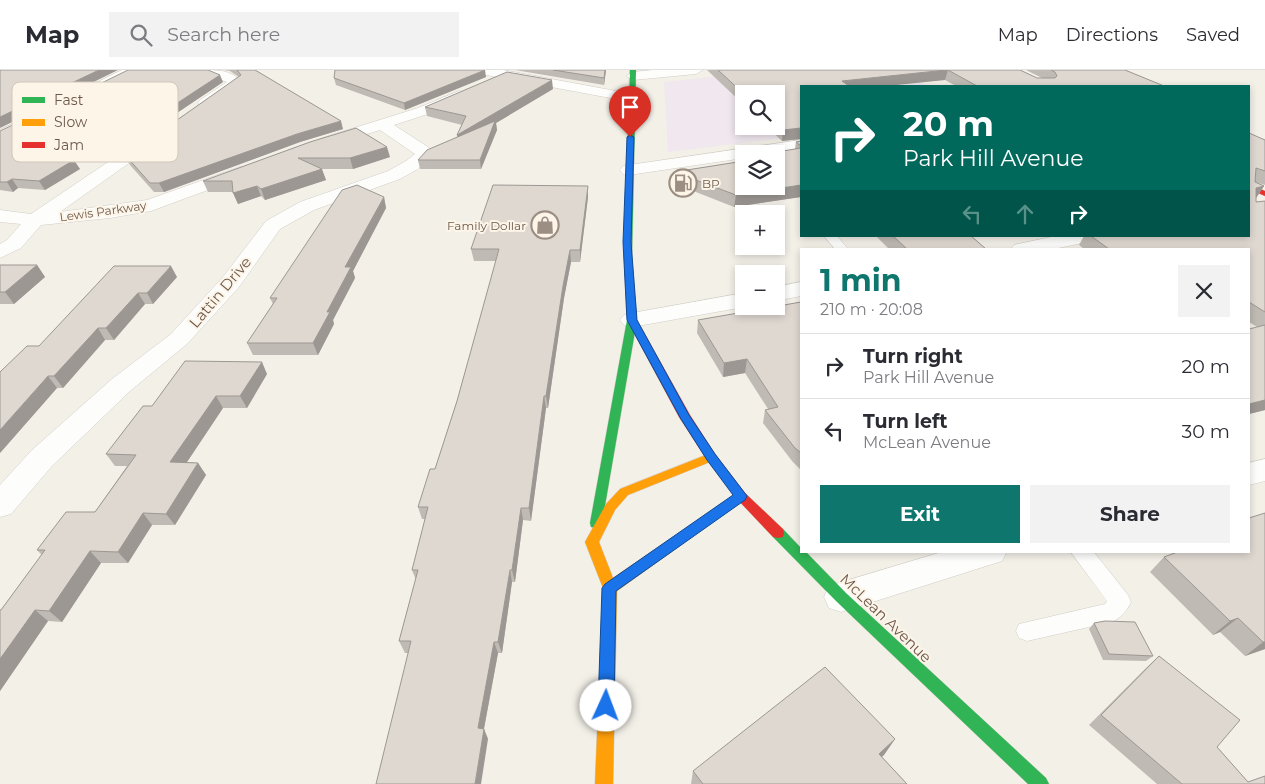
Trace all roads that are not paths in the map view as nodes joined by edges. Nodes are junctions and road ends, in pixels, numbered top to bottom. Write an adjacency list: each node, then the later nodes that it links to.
1 (132, 70): 5 (street)
2 (209, 70): 8 (street)
3 (696, 70): 4 (street)
4 (633, 73): 7 (street, McLean Avenue)
5 (108, 82)
6 (483, 82): 7 (street); 7 (street); 9 (street)
7 (631, 104): 16 (street, McLean Avenue)
8 (196, 110)
9 (382, 124): 13 (street); 36 (street, Lattin Drive)
10 (12, 130): 11 (street)
11 (0, 136)
12 (800, 145): 16 (street)
13 (307, 148)
14 (120, 162): 22 (street)
15 (252, 168): 22 (street, Lewis Parkway)
16 (629, 170): 31 (street, McLean Avenue)
17 (1250, 186): 18 (street)
18 (1265, 194)
19 (1265, 204): 20 (street)
20 (1250, 207)
21 (0, 216): 22 (street, Lewis Parkway)
22 (35, 220): 27 (street)
23 (831, 237): 25 (lane)
24 (1084, 237): 26 (street)
25 (841, 248)
26 (1026, 248)
27 (0, 252)
28 (800, 289): 29 (street)
29 (785, 292)
30 (735, 302): 31 (street)
31 (632, 320): 32 (street, McLean Avenue); 37 (street)
32 (711, 457): 35 (street, McLean Avenue); 37 (street)
33 (1265, 470): 34 (street)
34 (1250, 474)
35 (741, 496): 40 (street); 41 (street, McLean Avenue)
36 (0, 505)
37 (592, 542): 40 (street)
38 (984, 553): 41 (street)
39 (1082, 553): 42 (lane)
40 (610, 588): 43 (street)
41 (841, 597): 44 (street, McLean Avenue)
42 (1027, 631)
43 (604, 784)
44 (1040, 784)

